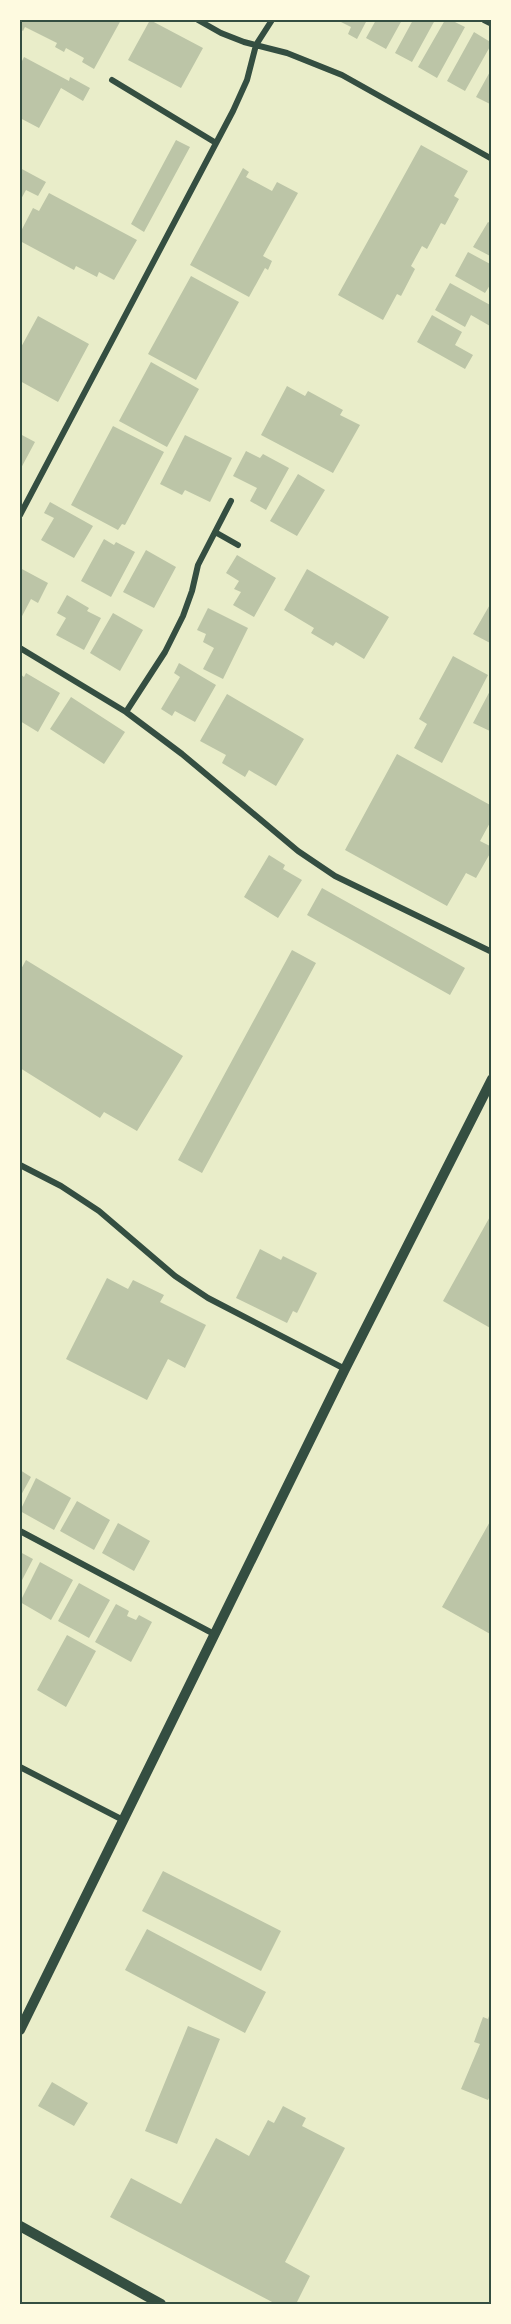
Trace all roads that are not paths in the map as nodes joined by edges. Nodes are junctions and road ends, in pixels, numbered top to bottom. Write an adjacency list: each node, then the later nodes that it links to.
1 (198, 20): 5 (street)
2 (272, 20): 5 (street)
3 (484, 20): 4 (street)
4 (492, 24)
5 (256, 45): 7 (street); 8 (street)
6 (112, 80): 7 (street)
7 (216, 143): 10 (street)
8 (492, 159)
9 (231, 501): 11 (street)
10 (20, 515)
11 (215, 532): 12 (street); 14 (street)
12 (238, 545)
13 (20, 648): 14 (street)
14 (126, 712): 15 (street)
15 (492, 952)
16 (492, 1079): 18 (street)
17 (20, 1165): 18 (street)
18 (345, 1369): 20 (street)
19 (20, 1532): 20 (street)
20 (214, 1635): 22 (street)
21 (20, 1767): 22 (street)
22 (123, 1820): 23 (street)
23 (20, 2030)
24 (20, 2226): 25 (street)
25 (160, 2304)

